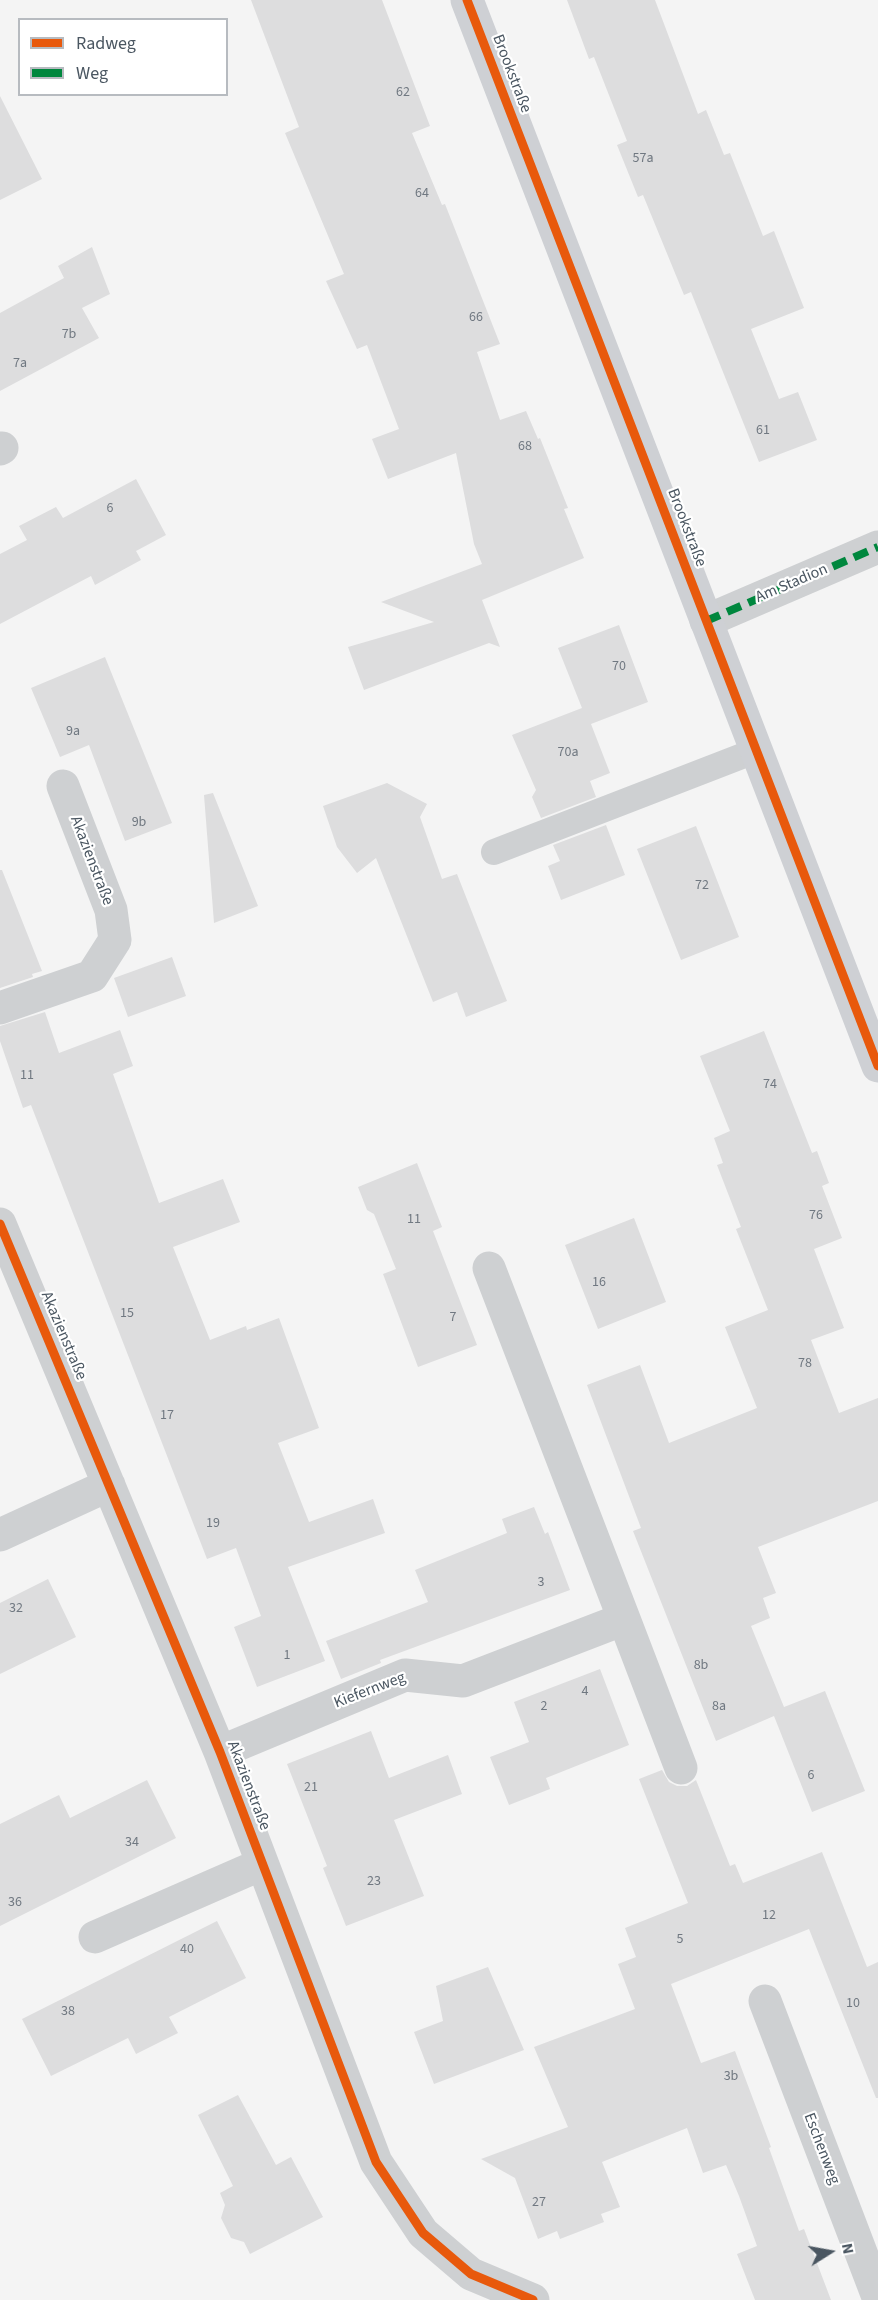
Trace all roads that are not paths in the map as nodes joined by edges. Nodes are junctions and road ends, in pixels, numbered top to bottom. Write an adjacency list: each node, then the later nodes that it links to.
1 (467, 0): 3 (main road, Brookstraße)
2 (878, 547): 3 (street, Am Stadion)
3 (706, 621): 4 (main road, Brookstraße)
4 (755, 751): 6 (lane); 8 (main road, Brookstraße)
5 (63, 786): 7 (street, Akazienstraße)
6 (494, 852)
7 (0, 1008)
8 (878, 1066)
9 (0, 1224): 11 (street, Akazienstraße)
10 (489, 1268): 13 (street)
11 (109, 1485): 12 (street); 14 (street, Akazienstraße)
12 (0, 1535)
13 (624, 1619): 14 (street, Kiefernweg); 15 (street)
14 (220, 1752): 16 (street, Akazienstraße)
15 (681, 1768)
16 (262, 1864): 17 (street); 20 (street, Akazienstraße)
17 (95, 1937)
18 (765, 2001): 19 (street, Eschenweg)
19 (878, 2296)
20 (533, 2300)

